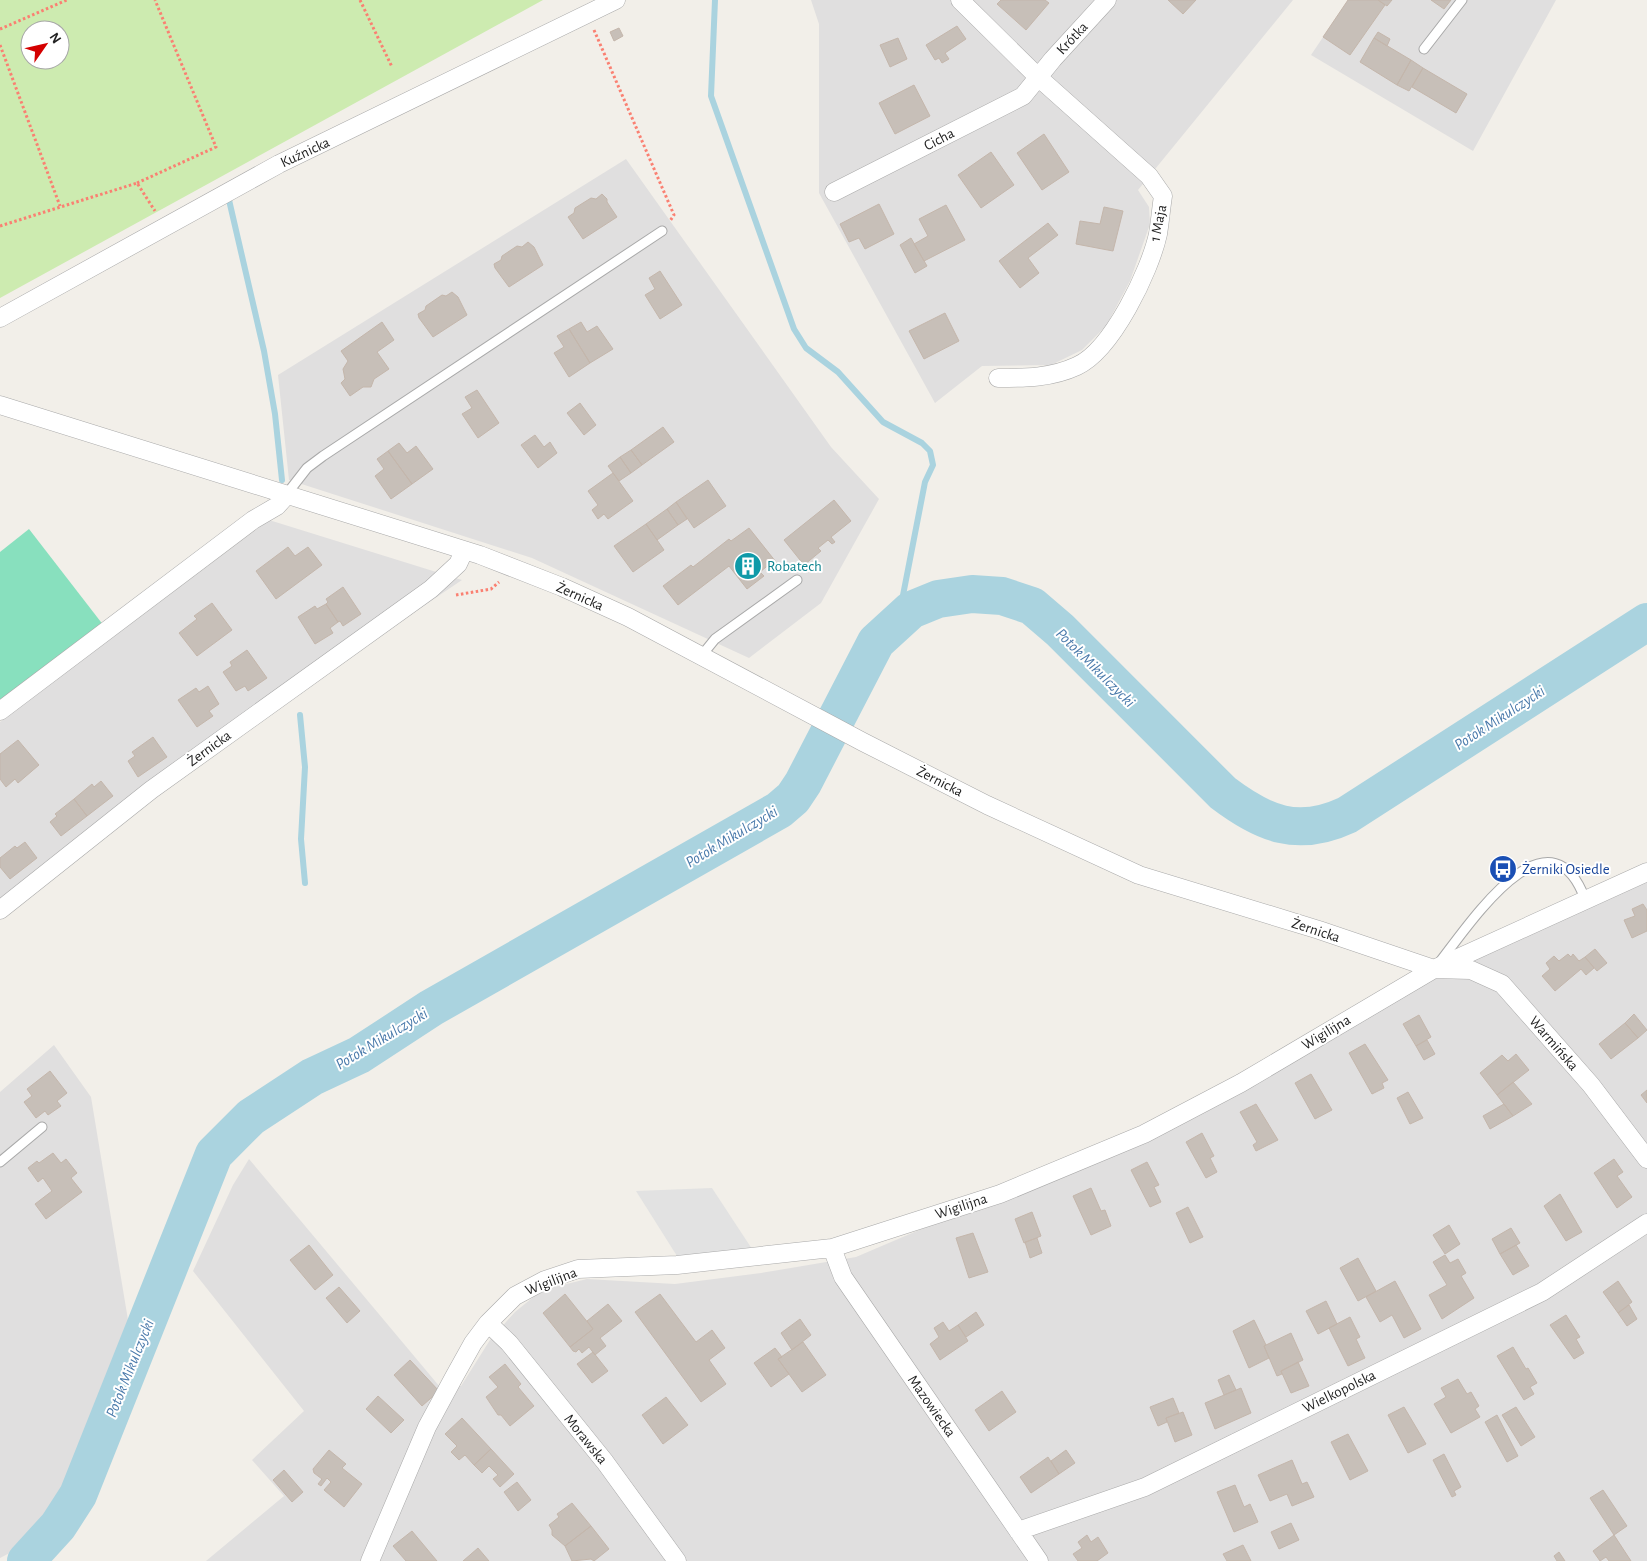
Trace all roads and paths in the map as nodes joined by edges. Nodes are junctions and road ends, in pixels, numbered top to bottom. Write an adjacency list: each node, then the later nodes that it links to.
1 (67, 0): 9 (path)
2 (155, 0): 14 (path)
3 (360, 0): 12 (path)
4 (616, 0): 8 (street, Kuźnicka)
5 (960, 0): 13 (street, 1 Maja)
6 (1107, 0): 13 (street, Krótka)
7 (1462, 0): 11 (lane)
8 (587, 15): 18 (street, Kuźnicka); 19 (path)
9 (0, 29)
10 (0, 45): 16 (path)
11 (1424, 49)
12 (392, 67)
13 (1038, 77): 15 (street, Cicha); 21 (street, 1 Maja)
14 (137, 183): 16 (path); 18 (path)
15 (834, 192)
16 (60, 206): 17 (path)
17 (0, 226)
18 (164, 226): 20 (street, Kuźnicka)
19 (662, 231): 23 (lane)
20 (0, 318)
21 (998, 378)
22 (0, 405): 23 (street, Żernicka)
23 (286, 496): 24 (street, Żernicka); 27 (street)
24 (464, 551): 26 (street, Żernicka); 30 (street, Żernicka)
25 (797, 580): 26 (lane)
26 (702, 655): 31 (street, Żernicka)
27 (0, 711)
28 (1647, 872): 29 (street, Wigilijna)
29 (1586, 898): 31 (street, Wigilijna); 31 (lane)
30 (0, 910)
31 (1434, 969): 33 (street, Warmińska); 36 (street, Wigilijna)
32 (42, 1127): 34 (lane)
33 (1647, 1159)
34 (0, 1162)
35 (1647, 1223): 38 (street, Wielkopolska)
36 (832, 1248): 37 (street, Wigilijna); 38 (street, Mazowiecka)
37 (488, 1323): 39 (street, Wigilijna); 40 (street, Morawska)
38 (1018, 1531): 41 (street, Mazowiecka)
39 (370, 1561)
40 (677, 1561)
41 (1039, 1561)

